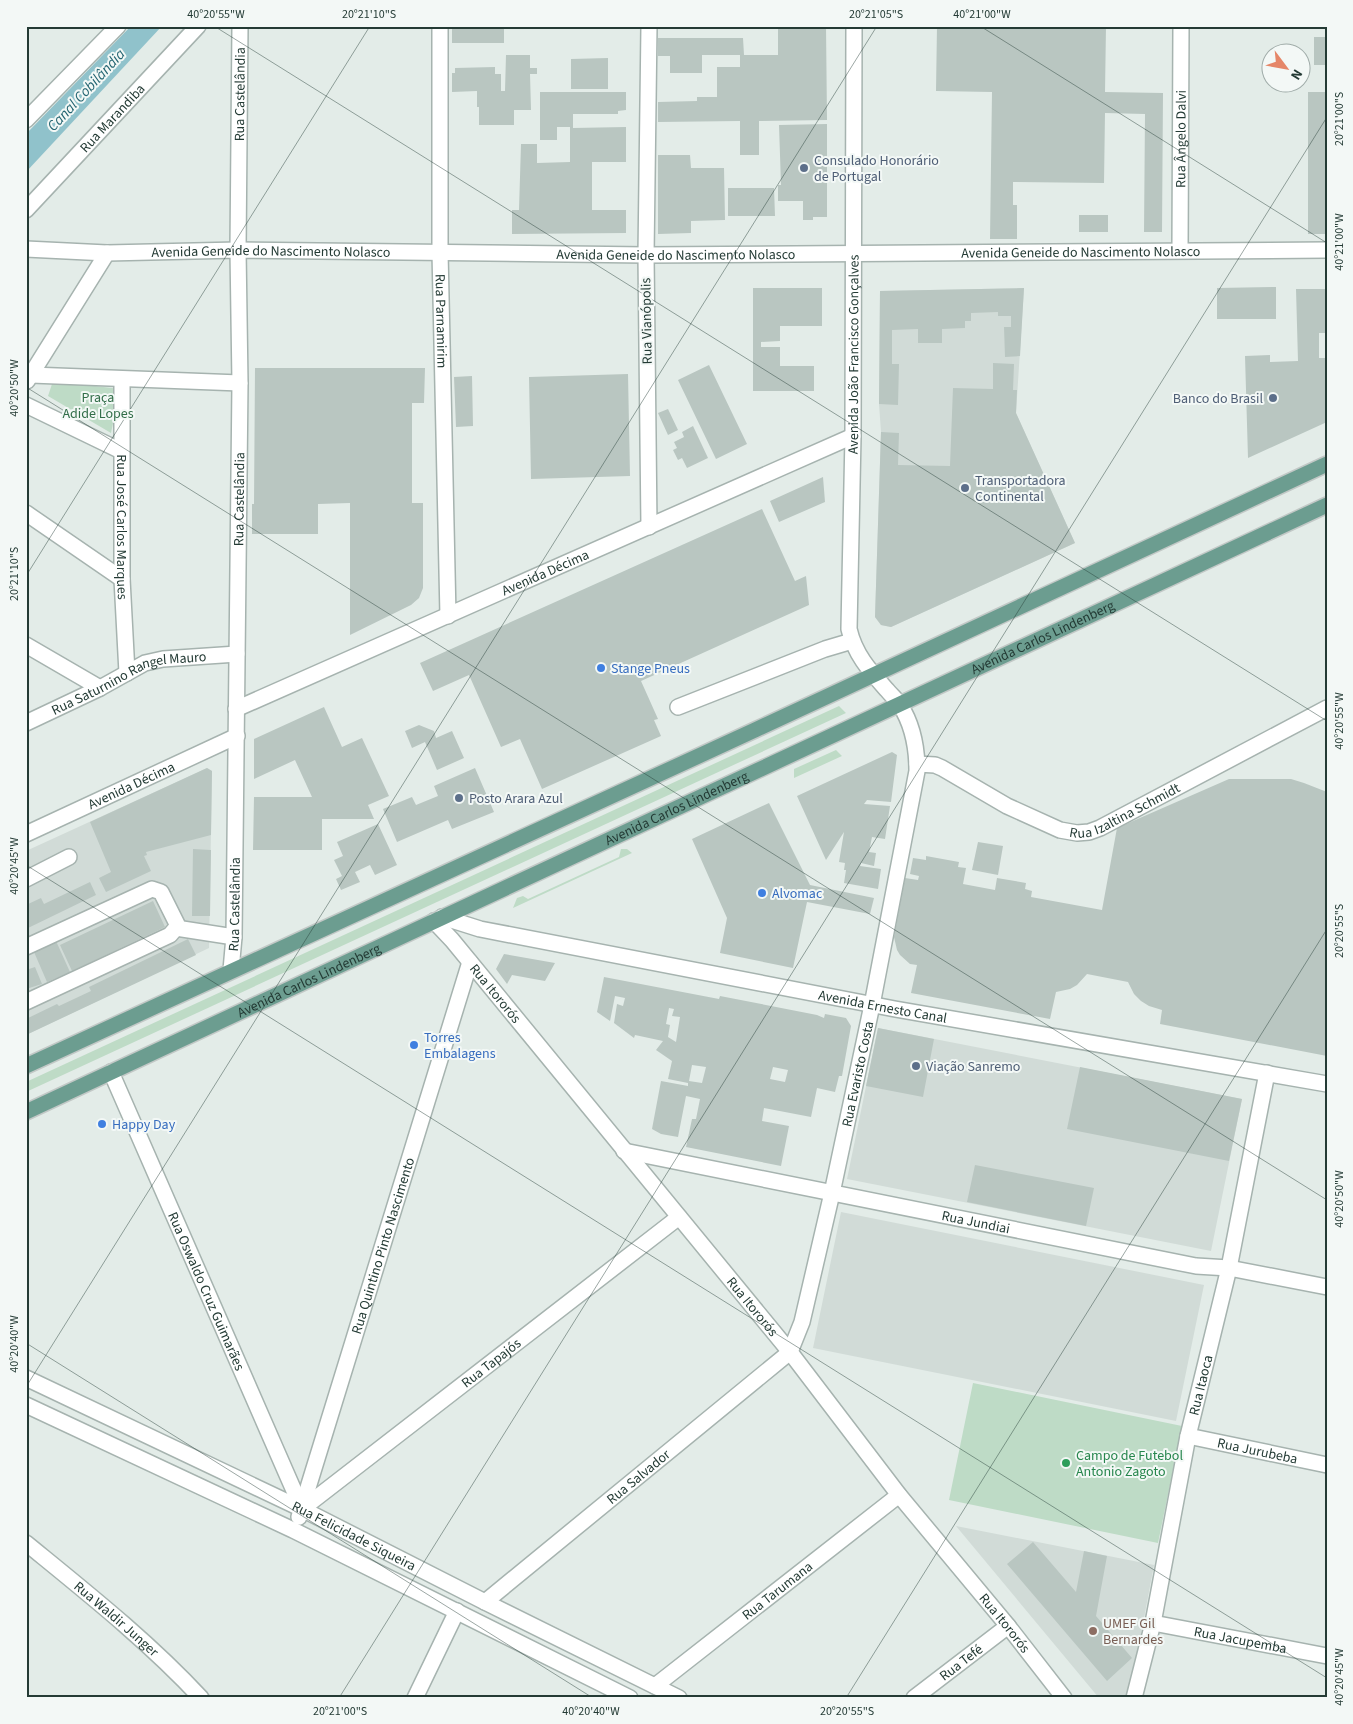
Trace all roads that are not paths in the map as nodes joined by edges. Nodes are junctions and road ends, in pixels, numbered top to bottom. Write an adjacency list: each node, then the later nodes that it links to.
1 (118, 26): 8 (street)
2 (198, 26): 9 (street, Rua Marandiba)
3 (240, 26): 11 (street, Rua Castelândia)
4 (440, 26): 14 (street, Rua Parnamirim)
5 (649, 26): 17 (street, Rua Vianópolis)
6 (854, 26): 16 (street, Avenida João Francisco Gonçalves)
7 (1181, 26): 12 (street, Rua Ângelo Dalvi)
8 (26, 120)
9 (26, 210)
10 (26, 249): 15 (street, Avenida Geneide do Nascimento Nolasco)
11 (238, 250): 14 (street, Avenida Geneide do Nascimento Nolasco); 15 (street, Avenida Geneide do Nascimento Nolasco); 20 (street, Rua Castelândia)
12 (1180, 250): 13 (street, Avenida Geneide do Nascimento Nolasco); 16 (street, Avenida Geneide do Nascimento Nolasco)
13 (1327, 250)
14 (440, 252): 17 (street, Avenida Geneide do Nascimento Nolasco); 29 (street, Rua Parnamirim)
15 (108, 253): 18 (street)
16 (853, 254): 17 (street, Avenida Geneide do Nascimento Nolasco); 22 (street, Avenida João Francisco Gonçalves)
17 (646, 255): 27 (street, Rua Vianópolis)
18 (29, 378): 19 (street)
19 (122, 380): 20 (street); 23 (street, Rua José Carlos Marques)
20 (240, 383): 32 (street, Rua Castelândia)
21 (26, 405): 23 (street)
22 (852, 436): 27 (street, Avenida Décima); 30 (street, Avenida João Francisco Gonçalves)
23 (120, 451): 28 (street, Rua José Carlos Marques)
24 (1327, 464): 34 (main road)
25 (1327, 505): 36 (main road, Avenida Carlos Lindenberg)
26 (26, 513): 28 (street)
27 (649, 527): 29 (street, Avenida Décima)
28 (122, 579): 33 (street, Rua José Carlos Marques)
29 (448, 616): 39 (street, Avenida Décima)
30 (852, 641): 34 (street, Avenida João Francisco Gonçalves); 37 (street)
31 (26, 645): 35 (street)
32 (237, 654): 33 (street, Rua Saturnino Rangel Mauro); 39 (street, Rua Castelândia)
33 (127, 673): 35 (street, Rua Saturnino Rangel Mauro)
34 (873, 675): 36 (street); 51 (main road)
35 (100, 688): 40 (street, Rua Saturnino Rangel Mauro)
36 (900, 705): 42 (street, Rua Evaristo Costa); 46 (main road, Avenida Carlos Lindenberg)
37 (678, 707)
38 (1327, 708): 42 (street, Rua Izaltina Schmidt)
39 (236, 710): 41 (street, Rua Castelândia)
40 (26, 723)
41 (237, 736): 43 (street, Avenida Décima); 48 (street, Rua Castelândia)
42 (917, 764): 53 (street, Rua Evaristo Costa)
43 (26, 834)
44 (69, 857): 45 (street)
45 (26, 879)
46 (438, 919): 50 (street, Rua Itororós); 53 (street, Avenida Ernesto Canal); 55 (main road, Avenida Carlos Lindenberg)
47 (176, 928): 48 (street); 49 (street); 52 (street)
48 (234, 937): 51 (street, Rua Castelândia)
49 (26, 947)
50 (470, 962): 59 (street, Rua Itororós); 70 (street, Rua Quintino Pinto Nascimento)
51 (231, 970): 54 (main road)
52 (26, 1002)
53 (872, 1005): 56 (street, Avenida Ernesto Canal); 60 (street, Rua Evaristo Costa)
54 (26, 1066)
55 (111, 1072): 58 (main road, Avenida Carlos Lindenberg); 70 (street, Rua Oswaldo Cruz Guimarães)
56 (1267, 1073): 57 (street, Avenida Ernesto Canal); 62 (street, Rua Itaoca)
57 (1327, 1084)
58 (26, 1112)
59 (624, 1151): 60 (street, Rua Jundiai); 61 (street, Rua Itororós)
60 (832, 1193): 62 (street, Rua Jundiai); 64 (street, Rua Evaristo Costa)
61 (679, 1218): 64 (street, Rua Itororós); 70 (street, Rua Tapajós)
62 (1229, 1268): 63 (street, Rua Jundiai); 67 (street, Rua Itaoca)
63 (1327, 1288)
64 (790, 1352): 69 (street, Rua Itororós); 73 (street, Rua Salvador)
65 (26, 1378): 70 (street, Rua Felicidade Siqueira)
66 (26, 1405): 71 (street, Rua Felicidade Siqueira)
67 (1188, 1436): 68 (street, Rua Jurubeba); 75 (street, Rua Itaoca)
68 (1327, 1465)
69 (900, 1495): 76 (street, Rua Itororós); 78 (street, Rua Tarumana)
70 (302, 1509): 71 (street, Rua Quintino Pinto Nascimento); 73 (street, Rua Felicidade Siqueira)
71 (294, 1530): 74 (street, Rua Felicidade Siqueira)
72 (26, 1543): 79 (street, Rua Waldir Junger)
73 (485, 1602): 78 (street, Rua Felicidade Siqueira)
74 (458, 1611): 80 (street); 81 (street, Rua Felicidade Siqueira)
75 (1153, 1623): 77 (street, Rua Jacupemba); 85 (street, Rua Itaoca)
76 (1008, 1626): 83 (street, Rua Tefé); 84 (street, Rua Itororós)
77 (1327, 1656)
78 (655, 1686): 82 (street, Rua Felicidade Siqueira)
79 (201, 1698)
80 (415, 1698)
81 (630, 1698)
82 (679, 1698)
83 (914, 1698)
84 (1064, 1698)
85 (1134, 1698)

